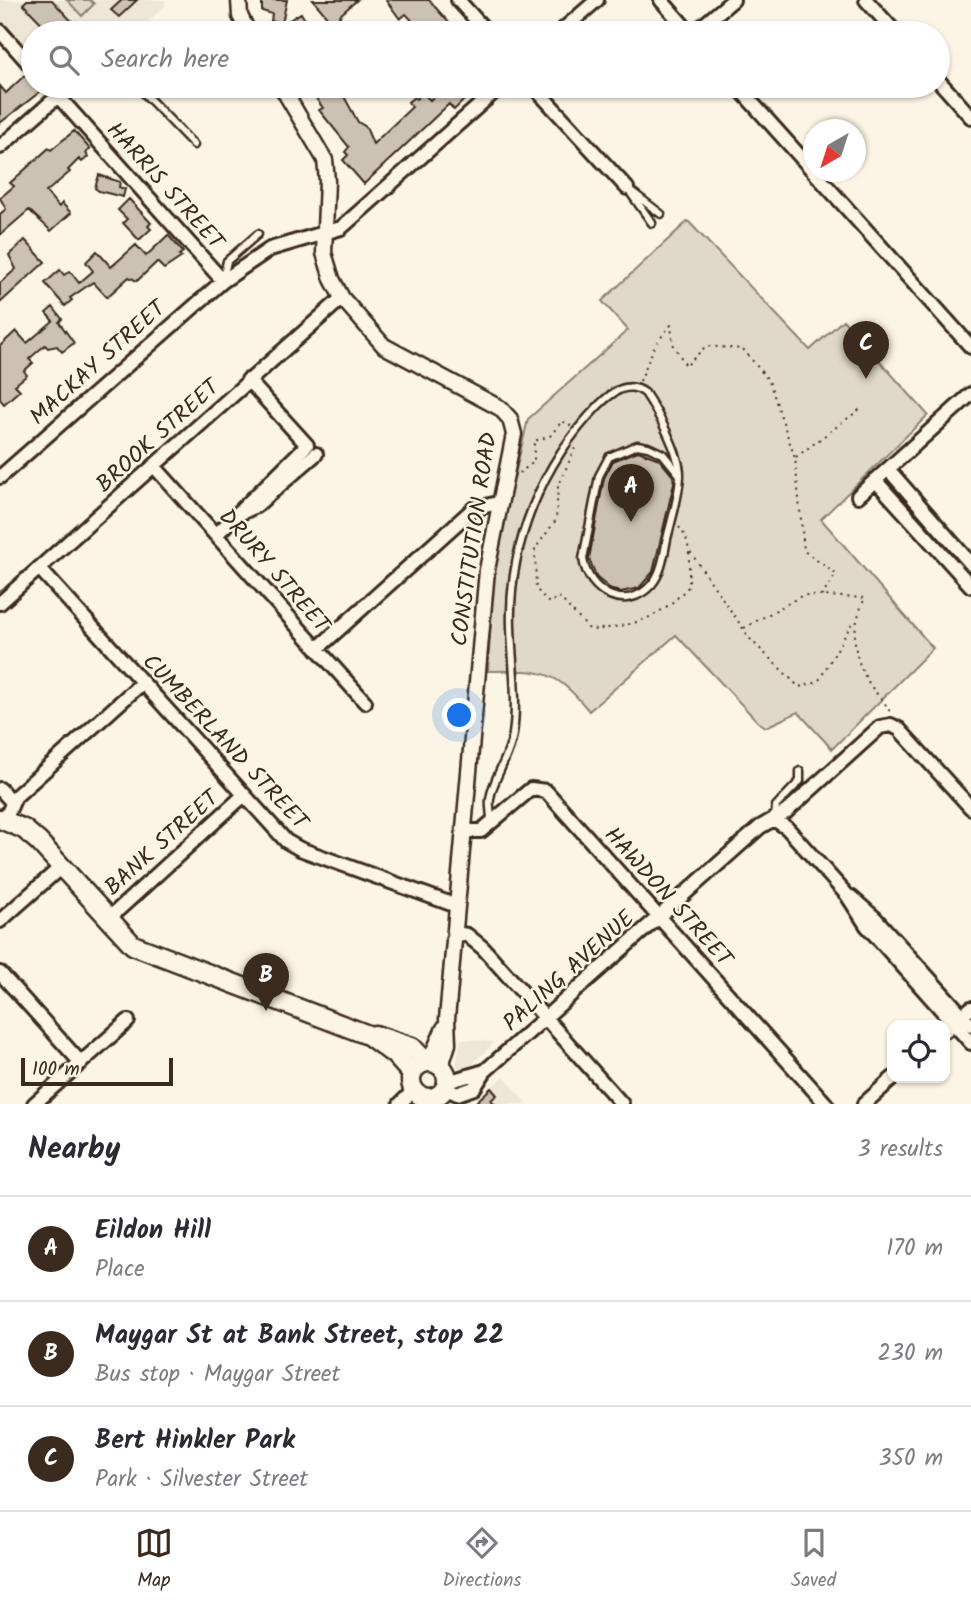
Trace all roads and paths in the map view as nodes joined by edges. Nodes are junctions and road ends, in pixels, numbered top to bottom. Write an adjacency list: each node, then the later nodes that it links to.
1 (239, 0): 7 (street)
2 (458, 0): 8 (street)
3 (597, 0): 9 (street)
4 (661, 0): 10 (street)
5 (733, 0): 11 (street)
6 (866, 0): 12 (street)
7 (243, 21)
8 (477, 21)
9 (573, 21)
10 (681, 21)
11 (707, 21)
12 (885, 21)
13 (0, 31): 14 (street)
14 (21, 55)
15 (950, 93): 23 (street)
16 (48, 98): 25 (street)
17 (63, 98): 31 (street, HARRIS STREET)
18 (149, 98): 24 (lane)
19 (288, 98): 29 (street, CONSTITUTION ROAD)
20 (487, 98): 29 (street, MACKAY STREET)
21 (544, 98): 26 (street)
22 (748, 98): 33 (street)
23 (971, 117)
24 (194, 145)
25 (0, 147)
26 (627, 188): 27 (lane); 28 (lane)
27 (661, 214)
28 (652, 223)
29 (324, 232): 31 (street, MACKAY STREET); 32 (street, CONSTITUTION ROAD)
30 (258, 234): 31 (lane, MACKAY STREET)
31 (223, 281): 46 (street, MACKAY STREET)
32 (342, 298): 34 (street, BROOK STREET); 45 (street, CONSTITUTION ROAD)
33 (971, 347)
34 (248, 380): 42 (street, BROOK STREET); 51 (street)
35 (636, 387): 38 (lane); 39 (lane); 41 (path)
36 (971, 394): 43 (street)
37 (863, 407): 41 (path)
38 (577, 429): 45 (path); 70 (lane)
39 (670, 442): 40 (lane); 44 (lane)
40 (658, 450): 44 (lane); 50 (lane)
41 (795, 458): 55 (path)
42 (154, 466): 51 (street, DRURY STREET); 53 (street, BROOK STREET)
43 (888, 469): 47 (street); 52 (street)
44 (680, 475): 50 (lane)
45 (505, 476): 49 (street, CONSTITUTION ROAD)
46 (0, 477)
47 (875, 480): 48 (street); 54 (street)
48 (858, 496)
49 (498, 503): 59 (street); 71 (street, CONSTITUTION ROAD)
50 (673, 518): 58 (path)
51 (216, 535): 59 (street, DRURY STREET)
52 (971, 564)
53 (39, 568): 56 (street, BROOK STREET); 60 (street, CUMBERLAND STREET)
54 (971, 586)
55 (822, 596): 57 (path); 58 (path)
56 (0, 603)
57 (854, 620): 58 (path); 62 (path)
58 (743, 628)
59 (317, 649): 61 (street, DRURY STREET)
60 (142, 683): 65 (street, CUMBERLAND STREET); 66 (street)
61 (365, 702)
62 (887, 702)
63 (800, 771): 69 (lane, PALING AVENUE)
64 (0, 789): 66 (street)
65 (243, 796): 73 (street, CUMBERLAND STREET); 75 (street, BANK STREET)
66 (11, 802): 68 (street)
67 (971, 808): 69 (street, PALING AVENUE)
68 (3, 819): 72 (main road)
69 (775, 820): 74 (street, PALING AVENUE); 81 (street)
70 (492, 822): 71 (street, HAWDON STREET); 74 (street, HAWDON STREET)
71 (464, 831): 73 (street, CONSTITUTION ROAD)
72 (61, 867): 75 (main road); 76 (street)
73 (457, 906): 77 (street, CONSTITUTION ROAD)
74 (659, 916): 79 (street, PALING AVENUE); 89 (street, HAWDON STREET)
75 (107, 920): 85 (main road)
76 (0, 922)
77 (455, 933): 79 (street); 85 (street, CONSTITUTION ROAD)
78 (0, 973): 83 (street)
79 (545, 1018): 85 (street, PALING AVENUE); 88 (street)
80 (128, 1021): 83 (street)
81 (961, 1021): 82 (street)
82 (971, 1043)
83 (81, 1063): 86 (street)
84 (887, 1083): 90 (street)
85 (434, 1084): 87 (street)
86 (34, 1104)
87 (400, 1104)
88 (622, 1104)
89 (826, 1104)
90 (864, 1104)

